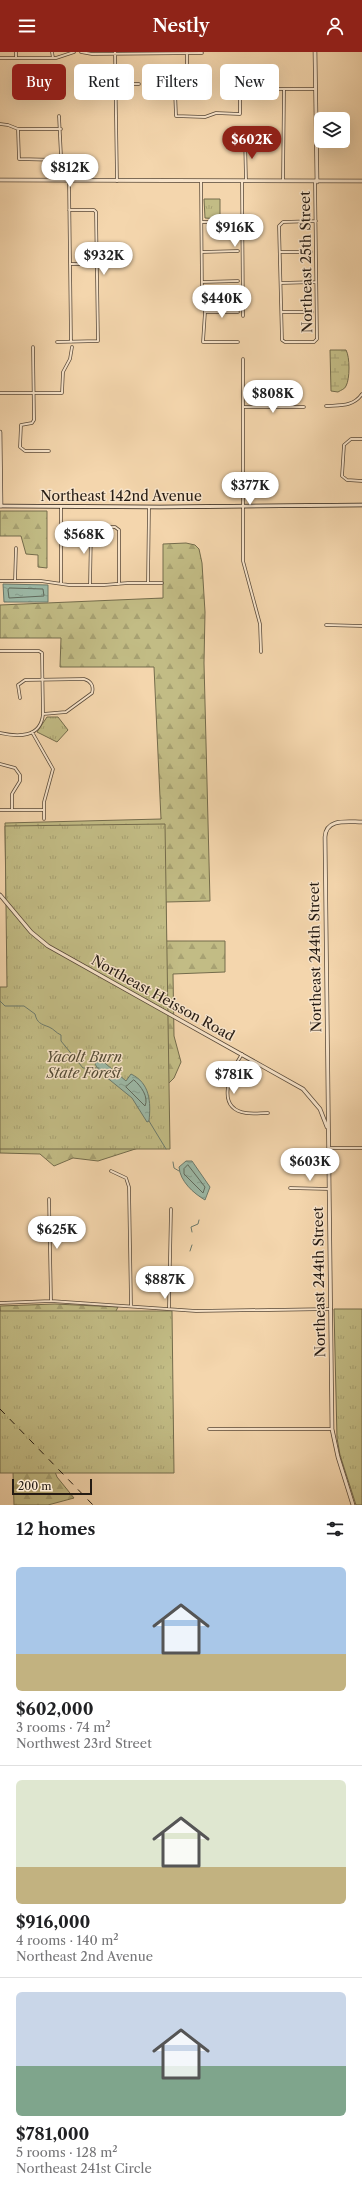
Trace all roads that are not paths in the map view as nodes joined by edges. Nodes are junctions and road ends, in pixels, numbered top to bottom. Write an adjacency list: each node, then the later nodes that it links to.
1 (16, 52): 12 (street)
2 (52, 52): 13 (street)
3 (74, 52): 13 (street)
4 (81, 52): 5 (street)
5 (115, 52): 6 (street); 14 (street)
6 (173, 52): 9 (street)
7 (192, 52): 9 (street); 10 (street)
8 (315, 52): 17 (street)
9 (187, 53): 18 (street)
10 (202, 53)
11 (0, 58): 12 (street)
12 (16, 58): 13 (street)
13 (53, 58)
14 (115, 64)
15 (134, 84): 16 (street)
16 (139, 84)
17 (316, 89): 18 (street); 32 (street)
18 (284, 90): 30 (street)
19 (115, 100): 27 (street)
20 (59, 116): 22 (street)
21 (0, 124): 23 (street)
22 (60, 129): 23 (street); 23 (street)
23 (18, 130)
24 (245, 138): 29 (street)
25 (0, 180): 26 (street)
26 (69, 181): 27 (street); 33 (street)
27 (117, 181): 28 (street)
28 (201, 181): 29 (street); 35 (street)
29 (244, 181): 30 (street); 51 (street)
30 (283, 181): 32 (street)
31 (362, 181): 32 (street)
32 (316, 182): 34 (street, Northeast 25th Street)
33 (69, 210): 41 (street); 42 (street)
34 (316, 221): 39 (street); 46 (street, Northeast 25th Street)
35 (202, 222): 36 (street); 37 (street)
36 (237, 222)
37 (202, 252): 38 (street); 44 (street)
38 (238, 252)
39 (280, 252): 40 (street); 45 (street)
40 (311, 252)
41 (70, 264): 42 (street); 53 (street)
42 (97, 264): 53 (street)
43 (238, 281): 44 (street)
44 (202, 282): 47 (street)
45 (281, 282): 46 (street); 49 (street)
46 (316, 282): 49 (street, Northeast 25th Street)
47 (205, 312): 48 (street); 54 (street)
48 (238, 312)
49 (282, 312): 50 (street)
50 (312, 312)
51 (243, 316)
52 (57, 342): 53 (street)
53 (71, 342)
54 (238, 342)
55 (33, 347): 59 (street)
56 (72, 347): 59 (street)
57 (243, 359): 63 (street)
58 (0, 393): 59 (street)
59 (33, 393): 66 (street)
60 (362, 394): 61 (street)
61 (326, 406)
62 (304, 407): 63 (street)
63 (243, 408): 73 (street)
64 (0, 432): 67 (street)
65 (362, 439): 68 (street)
66 (49, 451)
67 (0, 454): 70 (street)
68 (362, 481)
69 (362, 505): 73 (street, Northeast 142nd Avenue)
70 (0, 506): 71 (street, Northeast 142nd Avenue)
71 (61, 507): 72 (street, Northeast 142nd Avenue); 79 (street)
72 (150, 507): 73 (street, Northeast 142nd Avenue); 77 (street)
73 (243, 507): 85 (street)
74 (16, 548): 76 (street)
75 (0, 581): 76 (street)
76 (15, 581): 79 (street)
77 (148, 582): 78 (street); 80 (street)
78 (162, 583)
79 (61, 584): 81 (street)
80 (119, 584): 81 (street); 81 (street)
81 (90, 585)
82 (326, 625): 83 (street)
83 (362, 626)
84 (0, 651): 86 (street)
85 (262, 652)
86 (42, 679): 87 (street); 88 (street); 88 (street)
87 (20, 698)
88 (43, 714): 89 (street)
89 (32, 732): 90 (street); 94 (street)
90 (0, 733)
91 (0, 764): 93 (street)
92 (0, 810): 93 (street)
93 (12, 810): 94 (street)
94 (44, 810): 95 (street)
95 (44, 819)
96 (362, 822): 99 (street, Northeast 244th Street)
97 (0, 895): 98 (street, Northeast Heisson Road)
98 (242, 1054): 100 (street, Northeast Heisson Road); 101 (street)
99 (328, 1101): 100 (street); 102 (street, Northeast 244th Street)
100 (320, 1109): 102 (street, Northeast Heisson Road)
101 (268, 1113)
102 (328, 1134): 103 (street, Northeast 244th Street)
103 (329, 1148): 104 (street); 107 (street, Northeast 244th Street)
104 (362, 1148)
105 (111, 1171): 112 (street)
106 (290, 1188): 107 (street)
107 (329, 1189): 114 (street, Northeast 244th Street)
108 (50, 1199): 110 (street)
109 (171, 1209): 113 (street)
110 (51, 1301): 111 (street); 112 (street)
111 (0, 1303)
112 (131, 1305): 113 (street)
113 (170, 1307): 114 (street)
114 (331, 1309): 116 (street, Northeast 244th Street)
115 (209, 1429): 116 (street)
116 (332, 1429): 117 (street, Northeast 244th Street)
117 (353, 1505)

